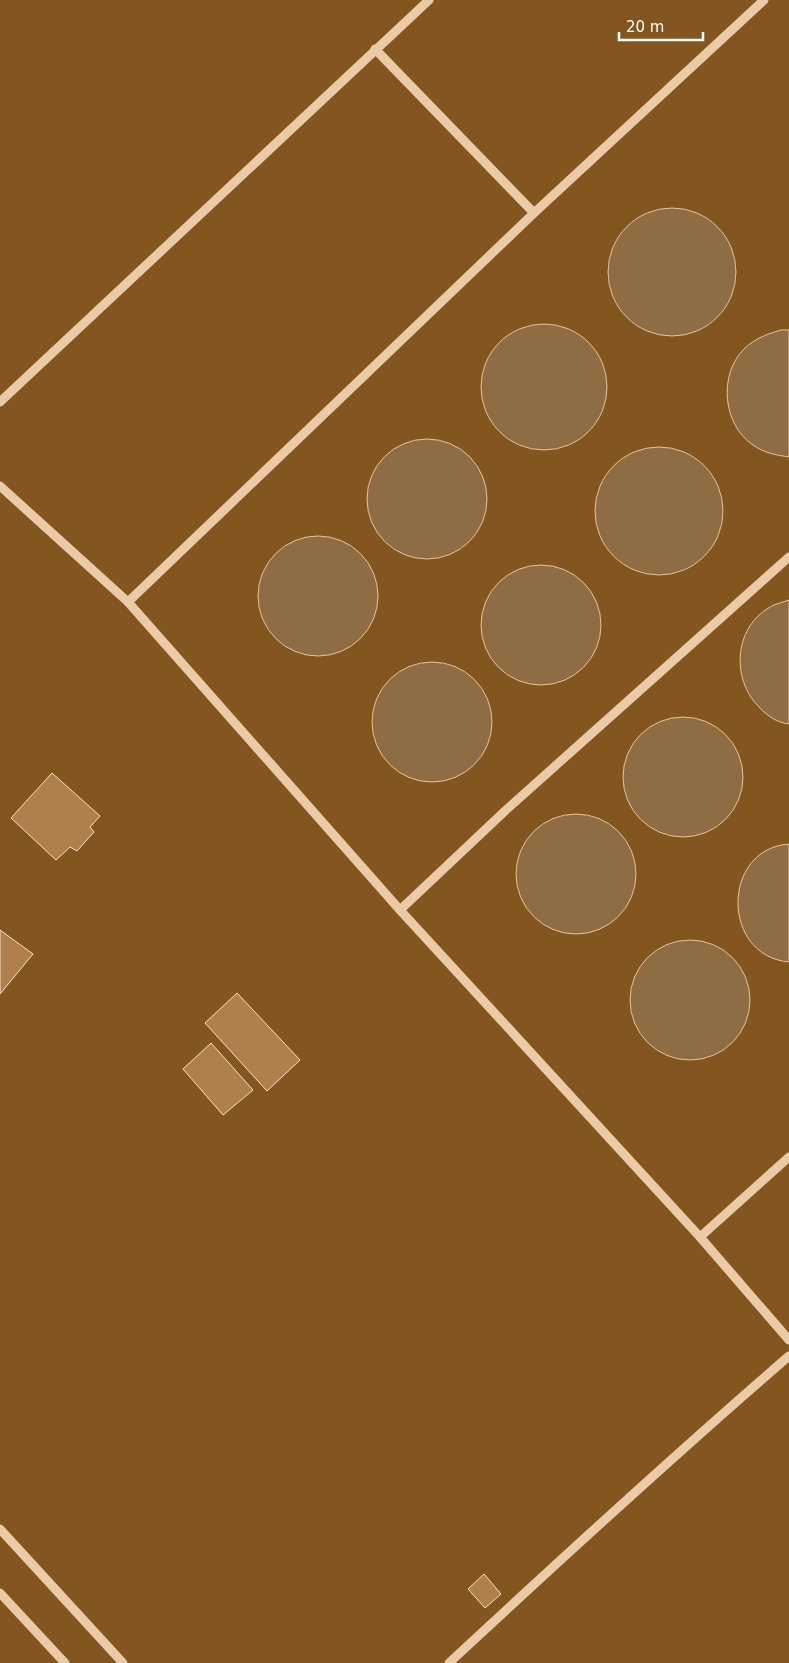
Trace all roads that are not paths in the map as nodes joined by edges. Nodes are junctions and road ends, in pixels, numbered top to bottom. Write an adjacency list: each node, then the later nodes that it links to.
1 (428, 0): 3 (street)
2 (764, 0): 4 (street)
3 (375, 49): 4 (street); 5 (street)
4 (534, 213): 8 (street)
5 (0, 402)
6 (0, 486): 8 (street)
7 (789, 557): 9 (street)
8 (128, 602): 9 (street)
9 (400, 910): 11 (street)
10 (789, 1157): 11 (street)
11 (700, 1237): 12 (street)
12 (789, 1340)
13 (789, 1356): 18 (street)
14 (0, 1529): 17 (street)
15 (0, 1593): 16 (street)
16 (64, 1663)
17 (122, 1663)
18 (450, 1663)

